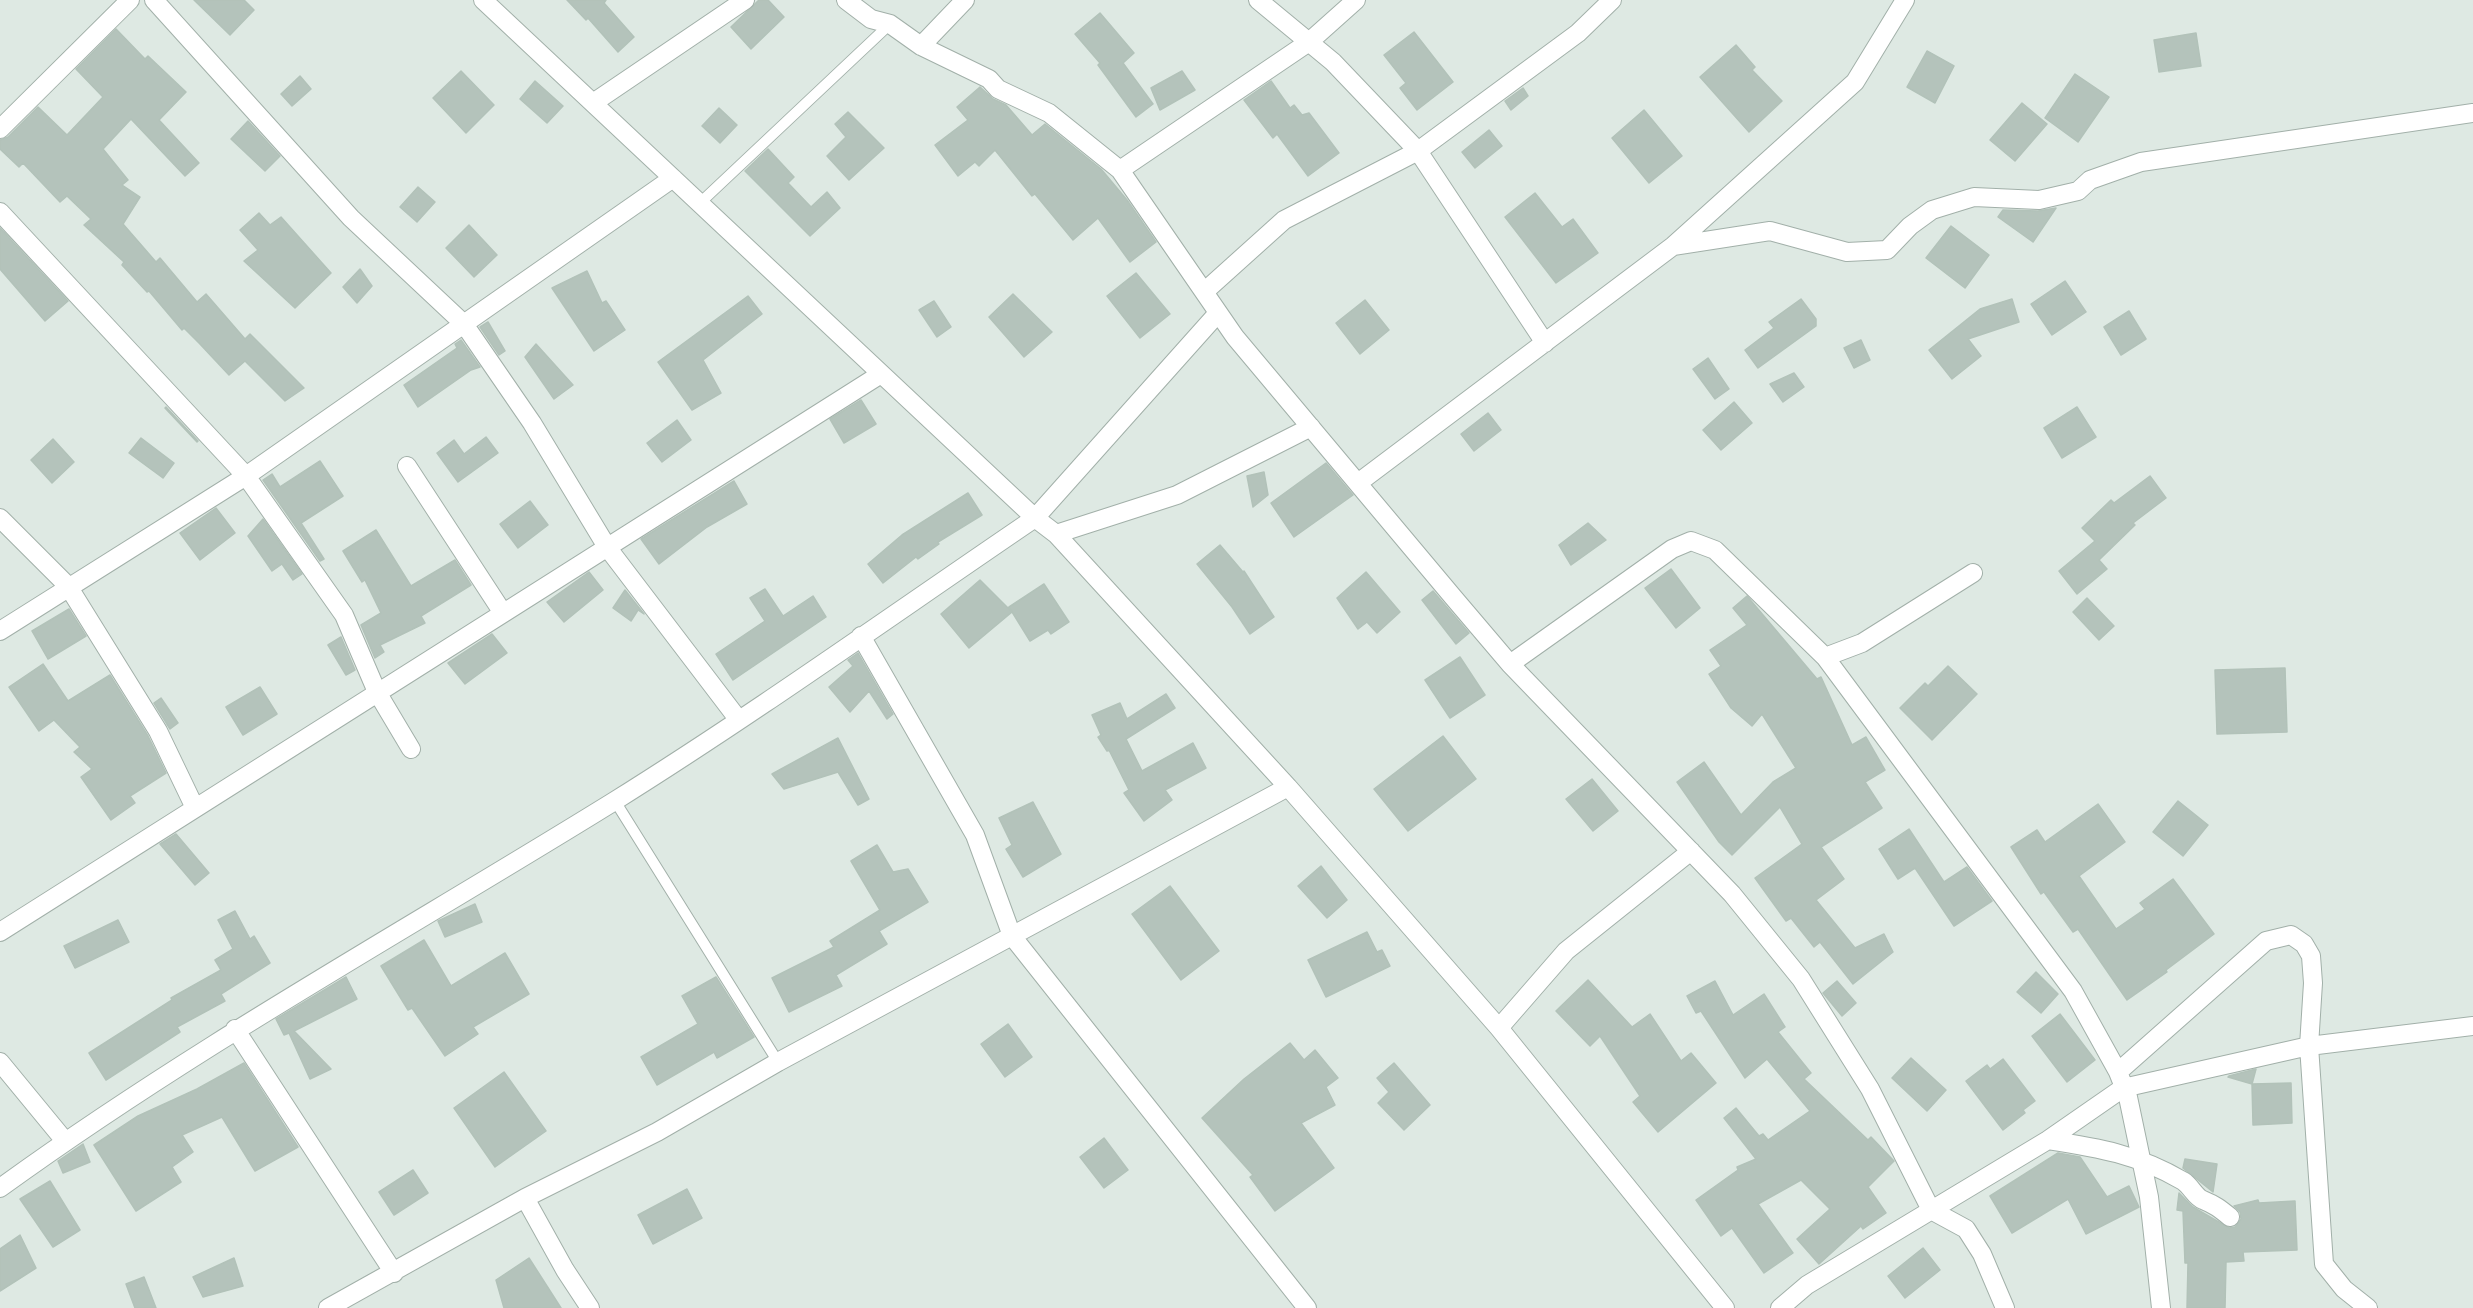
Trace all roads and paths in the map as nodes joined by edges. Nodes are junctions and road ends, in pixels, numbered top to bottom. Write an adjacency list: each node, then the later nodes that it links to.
1 (130, 0): 16 (street)
2 (154, 0): 25 (street)
3 (483, 0): 14 (street)
4 (745, 0): 14 (street)
5 (846, 0): 11 (street)
6 (965, 0): 13 (street)
7 (1258, 0): 12 (street)
8 (1356, 0): 12 (street)
9 (1612, 0): 17 (street)
10 (1905, 0): 22 (street)
11 (890, 24): 13 (street); 20 (lane)
12 (1309, 42): 17 (street); 18 (street)
13 (921, 46): 18 (street)
14 (593, 103): 19 (street)
15 (2473, 113): 22 (street)
16 (0, 129)
17 (1418, 151): 23 (street); 26 (street)
18 (1120, 170): 23 (street)
19 (673, 178): 20 (street); 25 (street)
20 (701, 202): 27 (street)
21 (0, 212): 30 (street)
22 (1673, 246): 26 (street)
23 (1204, 292): 24 (street)
24 (1218, 313): 28 (street); 33 (street)
25 (464, 324): 30 (street); 35 (street)
26 (1545, 343): 31 (street)
27 (881, 374): 33 (street); 35 (street)
28 (1311, 427): 31 (street); 34 (street)
29 (407, 466): 38 (street)
30 (246, 476): 37 (street); 43 (street)
31 (1358, 483): 42 (street)
32 (0, 518): 37 (street)
33 (1035, 518): 34 (street); 40 (street)
34 (1056, 534): 46 (street)
35 (607, 547): 38 (street); 44 (street)
36 (1973, 573): 41 (street)
37 (68, 586): 39 (street); 48 (street)
38 (503, 613): 43 (street)
39 (0, 631)
40 (861, 636): 44 (street); 51 (street)
41 (1826, 657): 42 (street); 58 (street)
42 (1510, 664): 49 (street)
43 (377, 693): 45 (street); 48 (street)
44 (738, 719): 47 (street)
45 (411, 749)
46 (1288, 787): 51 (street); 53 (street)
47 (615, 801): 54 (street); 57 (lane)
48 (195, 808): 50 (street)
49 (1691, 851): 53 (street); 64 (street)
50 (0, 932)
51 (1012, 936): 57 (street); 69 (street)
52 (2473, 1026): 55 (street)
53 (1499, 1028): 70 (street)
54 (235, 1029): 60 (street); 66 (street)
55 (2309, 1046): 58 (street); 58 (street); 74 (street)
56 (0, 1062): 60 (street)
57 (778, 1062): 63 (street)
58 (2121, 1080): 59 (street); 61 (street)
59 (2048, 1140): 61 (street); 64 (street)
60 (65, 1141): 62 (street)
61 (2140, 1160): 65 (street); 73 (street)
62 (0, 1188)
63 (525, 1198): 66 (street); 68 (street)
64 (1931, 1210): 71 (street); 72 (street)
65 (2229, 1217)
66 (394, 1273): 67 (street)
67 (328, 1308)
68 (590, 1308)
69 (1307, 1308)
70 (1725, 1308)
71 (1780, 1308)
72 (2006, 1308)
73 (2161, 1308)
74 (2368, 1308)

